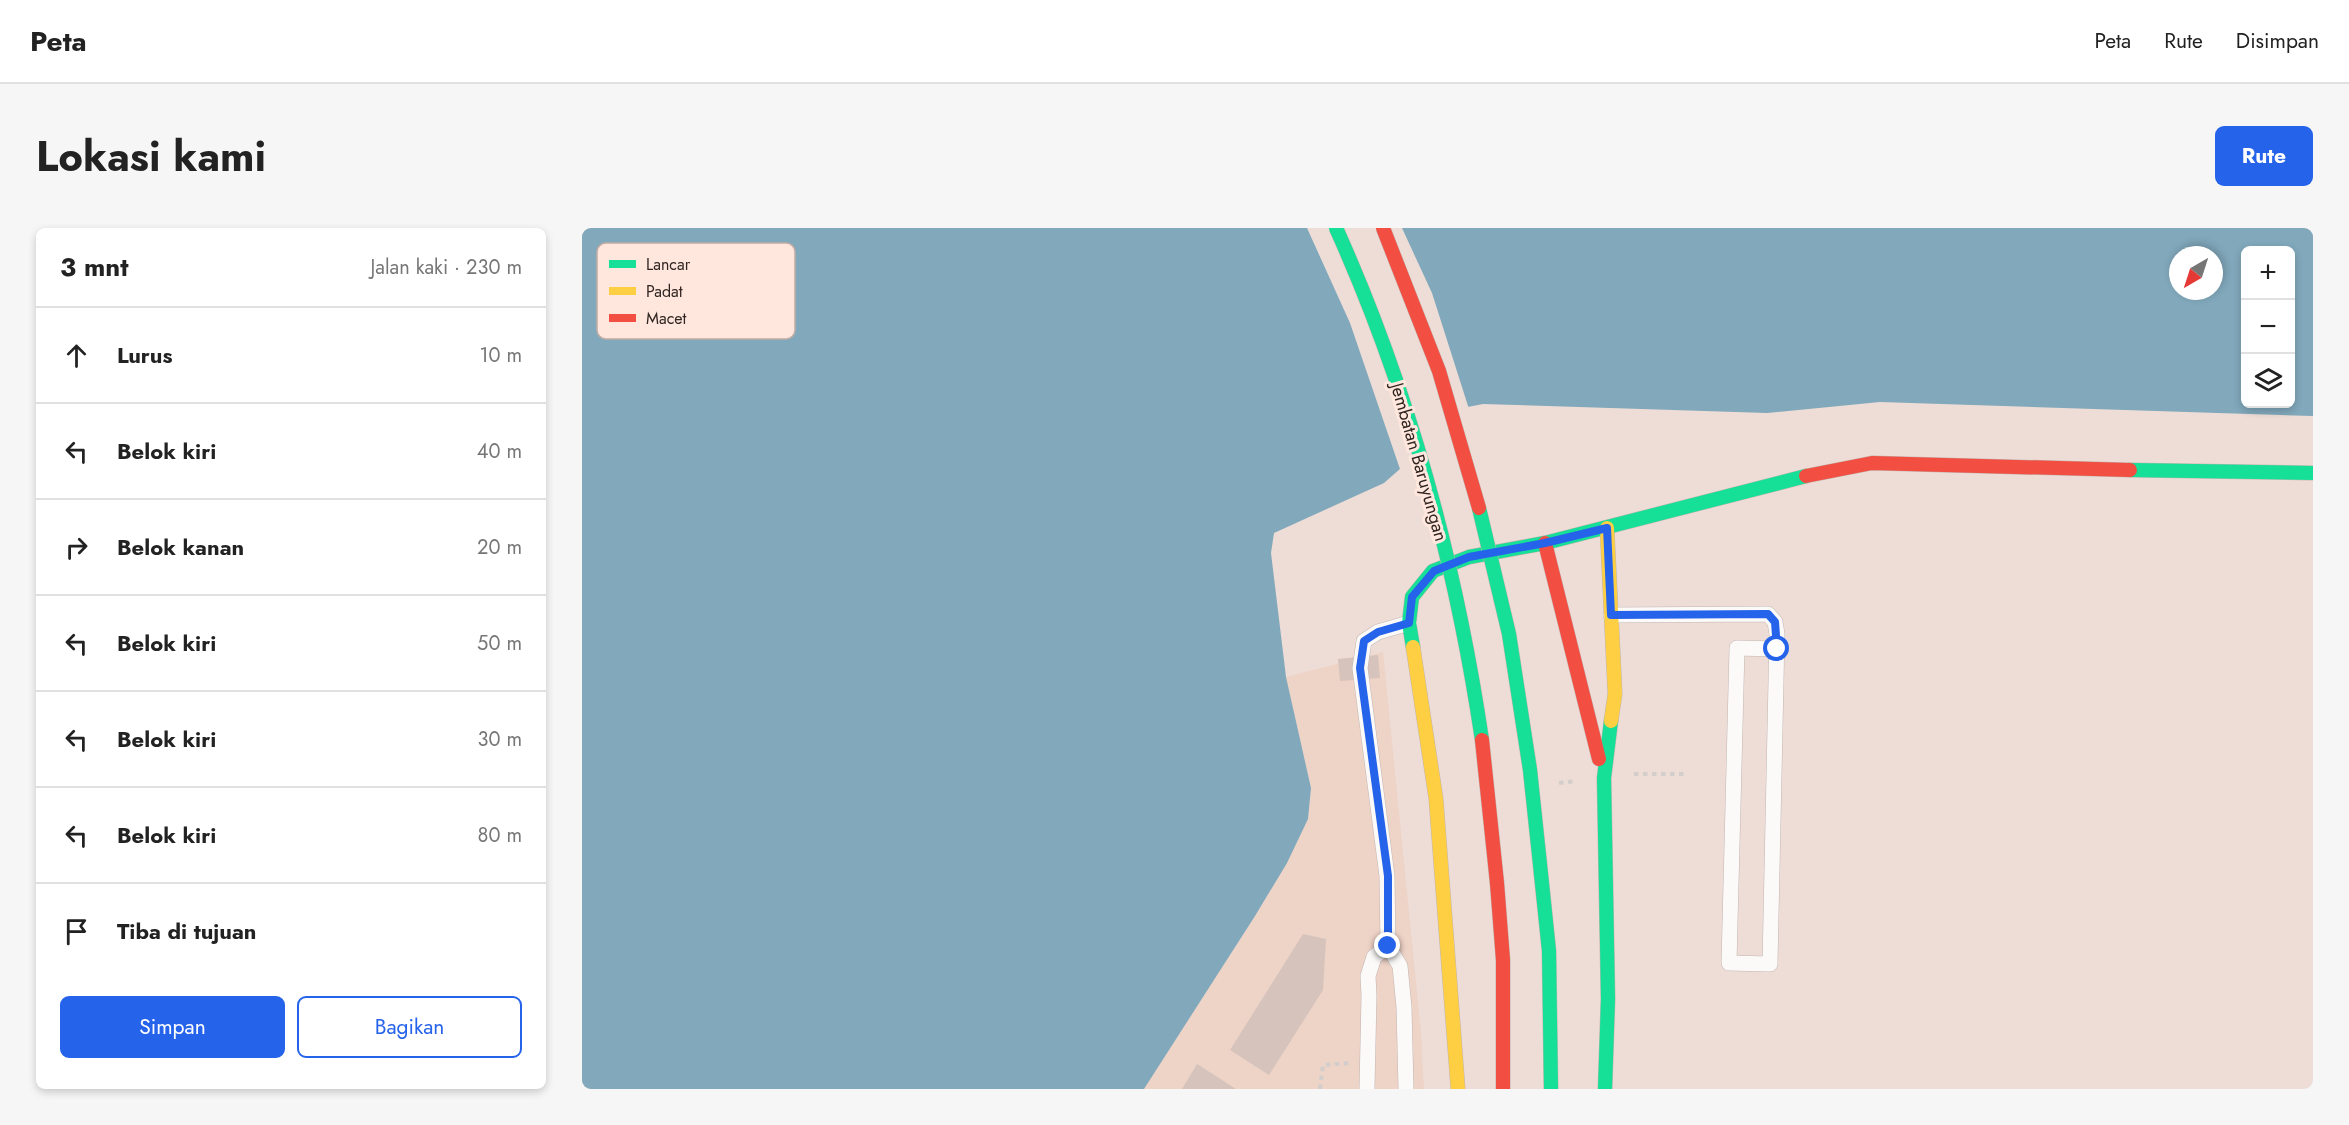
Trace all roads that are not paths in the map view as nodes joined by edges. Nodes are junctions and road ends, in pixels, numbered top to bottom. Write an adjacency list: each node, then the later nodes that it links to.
1 (1336, 228): 14 (main road, Jembatan Baruyungan, bridge)
2 (1383, 228): 15 (main road, bridge)
3 (2313, 473): 4 (main road)
4 (1607, 528): 5 (main road); 6 (main road)
5 (1545, 543): 7 (main road); 9 (main road)
6 (1611, 615): 8 (lane); 9 (main road)
7 (1409, 623): 10 (lane); 13 (main road)
8 (1777, 649): 8 (lane)
9 (1604, 778): 16 (main road)
10 (1388, 946): 11 (lane); 12 (lane)
11 (1367, 1089)
12 (1406, 1089)
13 (1458, 1089)
14 (1503, 1089)
15 (1551, 1089)
16 (1605, 1089)

